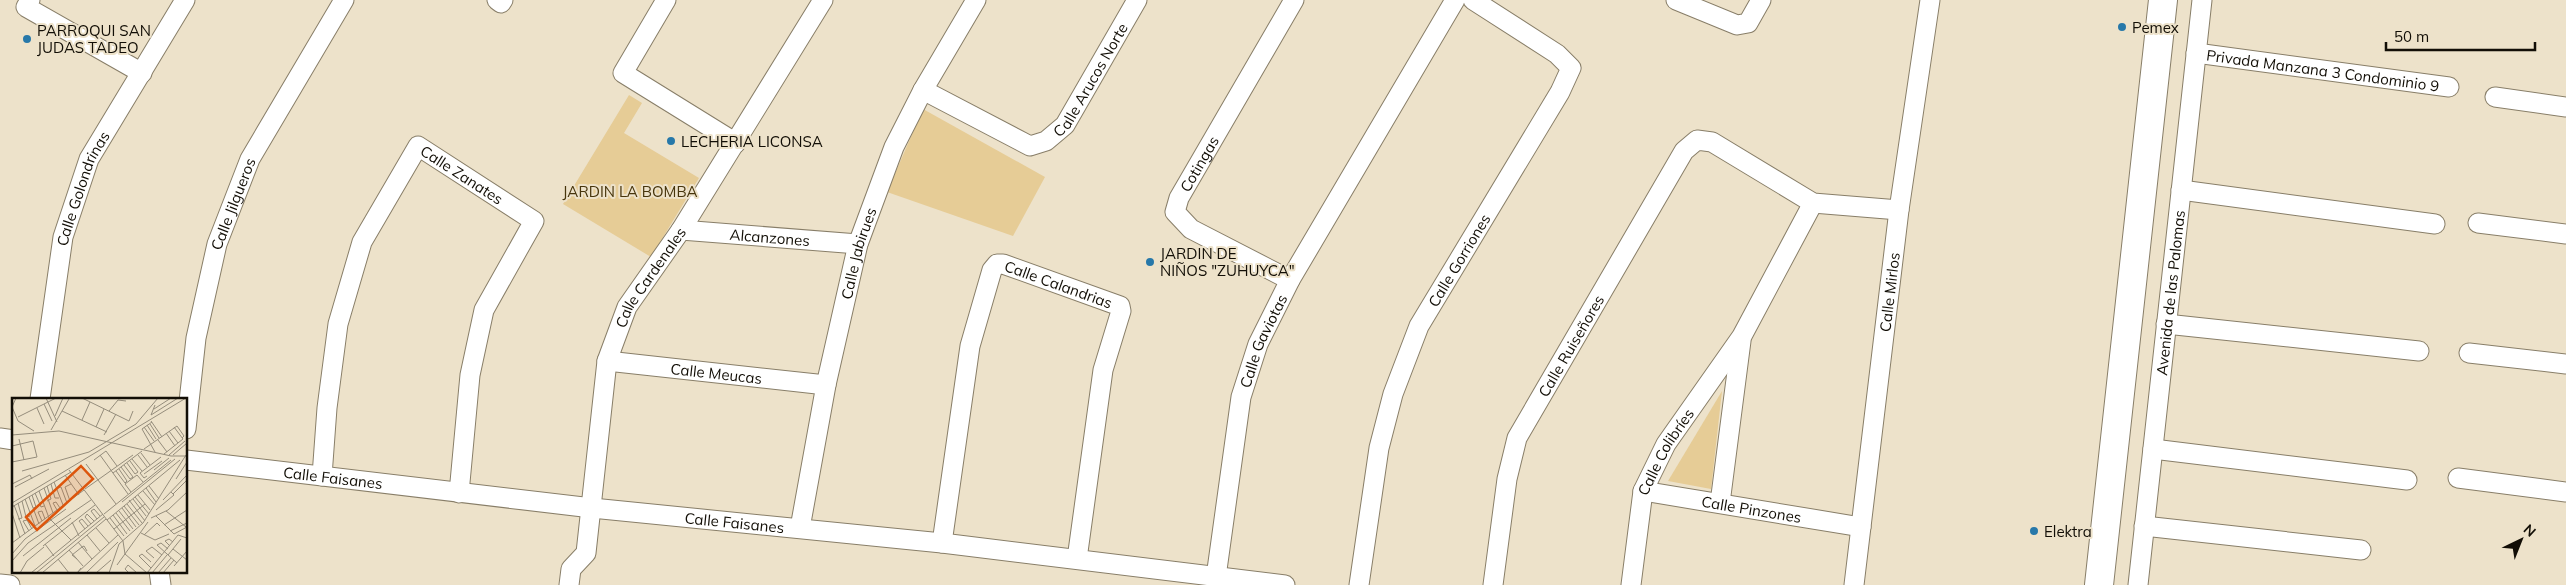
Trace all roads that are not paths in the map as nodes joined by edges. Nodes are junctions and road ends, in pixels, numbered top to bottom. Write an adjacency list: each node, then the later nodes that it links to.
1 (30, 0): 19 (street)
2 (185, 0): 19 (street, Calle Golondrinas)
3 (344, 0): 42 (street, Calle Jilgueros)
4 (497, 0): 5 (street)
5 (503, 0)
6 (666, 0): 24 (street)
7 (823, 0): 24 (street, Calle Cardenales)
8 (976, 0): 21 (street, Calle Jabirues)
9 (1137, 0): 21 (street, Calle Arucos Norte)
10 (1294, 0): 33 (street, Cotingas)
11 (1455, 0): 33 (street, Calle Gaviotas)
12 (1473, 0): 66 (street, Calle Gorriones)
13 (1676, 0): 14 (street)
14 (1761, 0)
15 (1930, 0): 27 (street, Calle Mirlos)
16 (2163, 0): 70 (main road)
17 (2202, 0): 18 (street, Avenida de las Palomas)
18 (2196, 53): 20 (street, Privada Manzana 3 Condominio 9); 25 (street, Avenida de las Palomas)
19 (142, 73): 41 (street, Calle Golondrinas)
20 (2449, 87)
21 (923, 90): 32 (street, Calle Jabirues)
22 (2495, 96): 23 (street)
23 (2566, 107)
24 (736, 143): 30 (street, Calle Cardenales)
25 (2181, 190): 29 (street); 34 (street, Avenida de las Palomas)
26 (1813, 203): 27 (street); 35 (street, Calle Colibríes); 67 (street, Calle Ruiseñores)
27 (1899, 210): 54 (street, Calle Mirlos)
28 (2478, 223): 31 (street)
29 (2435, 224)
30 (681, 230): 32 (street, Alcanzones); 38 (street, Calle Cardenales)
31 (2566, 234)
32 (858, 244): 40 (street, Calle Jabirues)
33 (1290, 280): 61 (street, Calle Gaviotas)
34 (2166, 324): 36 (street); 43 (street, Avenida de las Palomas)
35 (1742, 336): 48 (street, Calle Colibríes); 51 (street, Calle Colibríes)
36 (2419, 351)
37 (2470, 353): 39 (street)
38 (607, 362): 40 (street, Calle Meucas); 52 (street, Calle Cardenales)
39 (2566, 364)
40 (826, 385): 55 (street, Calle Jabirues)
41 (40, 398)
42 (188, 411)
43 (2153, 449): 47 (street); 53 (street, Avenida de las Palomas)
44 (188, 460): 45 (street, Calle Faisanes)
45 (322, 476): 50 (street, Calle Faisanes); 50 (street, Calle Zanates)
46 (2458, 478): 49 (street)
47 (2406, 480)
48 (1643, 491): 51 (street, Calle Pinzones); 68 (street, Calle Colibríes)
49 (2566, 492)
50 (459, 493): 52 (street, Calle Faisanes)
51 (1720, 503): 54 (street, Calle Pinzones)
52 (592, 508): 55 (street, Calle Faisanes); 60 (street, Calle Cardenales)
53 (2144, 526): 57 (street); 71 (street, Avenida de las Palomas)
54 (1861, 527): 69 (street, Calle Mirlos)
55 (800, 528): 56 (street, Calle Faisanes)
56 (942, 543): 58 (street, Calle Faisanes); 58 (street, Calle Calandrias)
57 (2361, 550)
58 (1077, 559): 61 (street, Calle Faisanes)
59 (159, 572): 64 (street)
60 (570, 577)
61 (1216, 577): 65 (street, Calle Faisanes)
62 (0, 584): 63 (street)
63 (10, 585)
64 (161, 585)
65 (1285, 585)
66 (1359, 585)
67 (1492, 585)
68 (1631, 585)
69 (1854, 585)
70 (2099, 585)
71 (2138, 585)

